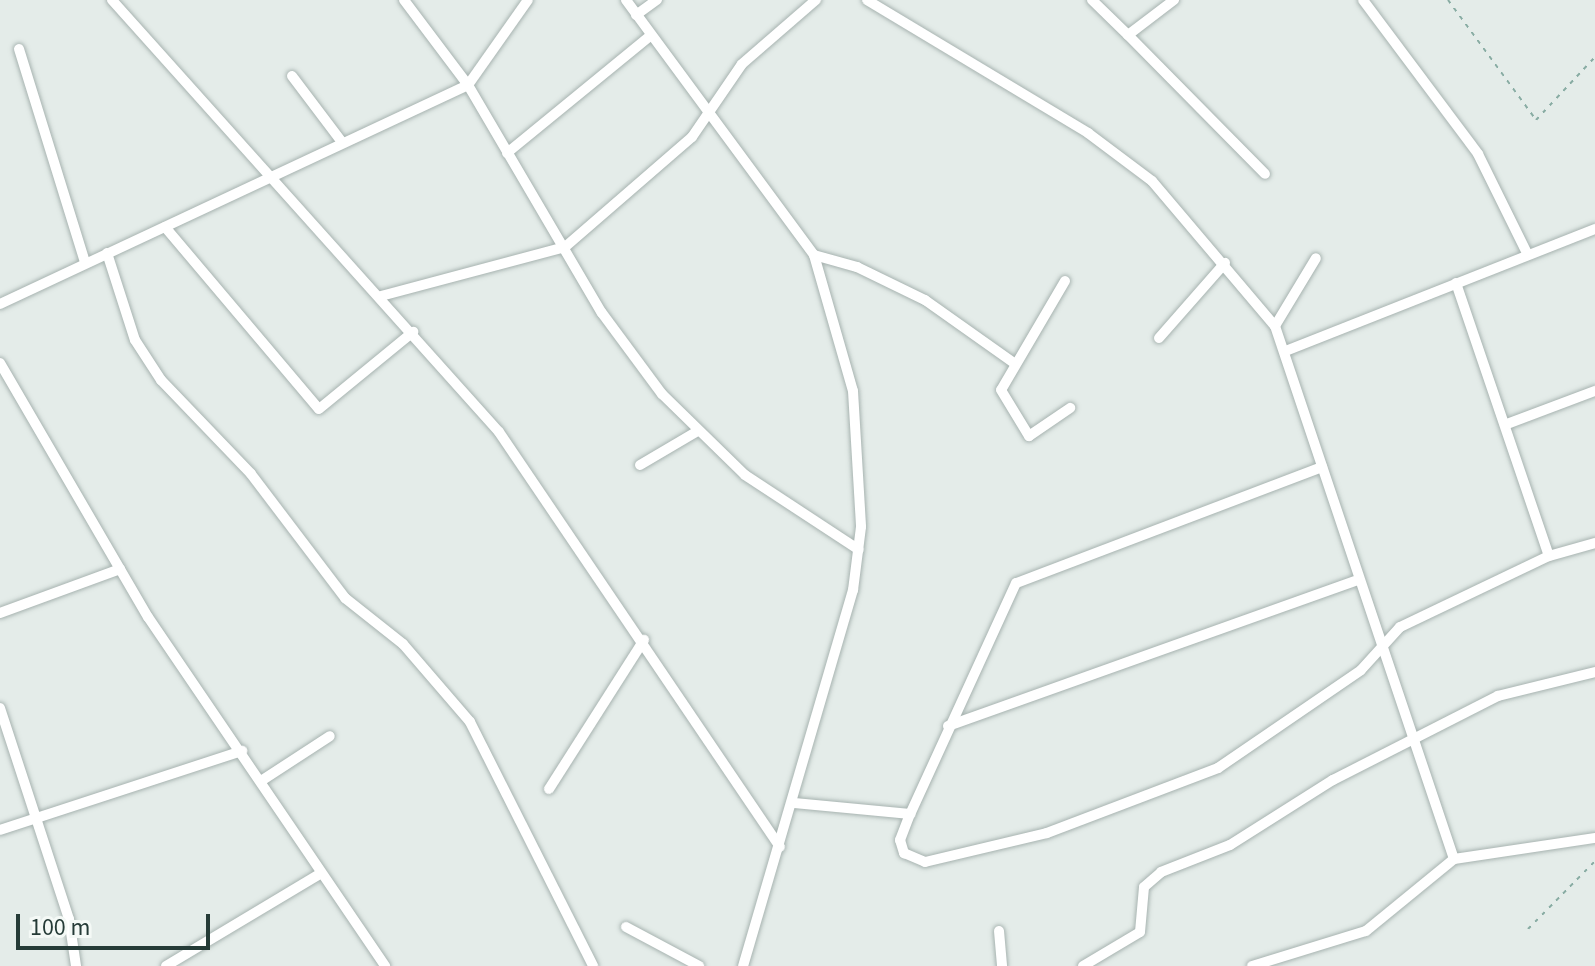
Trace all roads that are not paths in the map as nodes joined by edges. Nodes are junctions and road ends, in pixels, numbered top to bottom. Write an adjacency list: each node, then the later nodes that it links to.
1 (112, 0): 21 (street)
2 (404, 0): 16 (street)
3 (528, 0): 16 (street)
4 (626, 0): 11 (street)
5 (657, 0): 11 (street)
6 (816, 0): 17 (street)
7 (867, 0): 30 (street)
8 (1092, 0): 12 (street)
9 (1174, 0): 12 (street)
10 (1363, 0): 26 (street)
11 (636, 15): 13 (street)
12 (1128, 35): 20 (street)
13 (650, 36): 17 (street); 19 (street)
14 (19, 49): 29 (street)
15 (292, 76): 18 (street)
16 (468, 85): 18 (street); 19 (street)
17 (708, 116): 24 (street); 27 (street)
18 (342, 142): 21 (street)
19 (507, 153): 24 (street)
20 (1265, 174)
21 (273, 177): 22 (street); 33 (street)
22 (165, 227): 25 (street); 36 (street)
23 (1595, 229): 26 (street)
24 (565, 247): 33 (street); 44 (street)
25 (107, 253): 29 (street); 76 (street)
26 (1527, 253): 32 (street)
27 (814, 255): 40 (street); 48 (street)
28 (1316, 258): 35 (street)
29 (85, 262): 34 (street)
30 (1225, 263): 35 (street); 37 (street)
31 (1065, 281): 40 (street)
32 (1456, 283): 38 (street); 43 (street)
33 (381, 296): 36 (street)
34 (0, 304)
35 (1275, 326): 38 (street)
36 (413, 332): 53 (street)
37 (1159, 338)
38 (1288, 350): 46 (street)
39 (0, 363): 50 (street)
40 (1014, 363): 42 (street)
41 (1595, 391): 43 (street)
42 (1070, 408)
43 (1507, 424): 49 (street)
44 (696, 432): 45 (street); 48 (street)
45 (640, 465)
46 (1322, 467): 51 (street); 57 (street)
47 (1595, 543): 49 (street)
48 (859, 550): 63 (street)
49 (1549, 556): 54 (street)
50 (120, 569): 52 (street); 60 (street)
51 (1355, 581): 54 (street); 57 (street)
52 (0, 613)
53 (644, 640): 62 (street); 68 (street)
54 (1381, 645): 59 (street); 64 (street)
55 (1595, 672): 59 (street)
56 (0, 708): 65 (street)
57 (948, 726): 64 (street)
58 (330, 736): 61 (street)
59 (1420, 740): 69 (street); 80 (street)
60 (242, 751): 61 (street); 65 (street)
61 (261, 781): 70 (street)
62 (549, 789)
63 (794, 803): 64 (street); 68 (street)
64 (910, 814)
65 (38, 816): 66 (street); 73 (street)
66 (0, 830)
67 (1595, 838): 69 (street)
68 (780, 847): 78 (street)
69 (1454, 859): 81 (street)
70 (318, 875): 74 (street); 75 (street)
71 (626, 927): 77 (street)
72 (999, 931): 79 (street)
73 (76, 966)
74 (166, 966)
75 (385, 966)
76 (593, 966)
77 (699, 966)
78 (743, 966)
79 (1002, 966)
80 (1083, 966)
81 (1252, 966)

